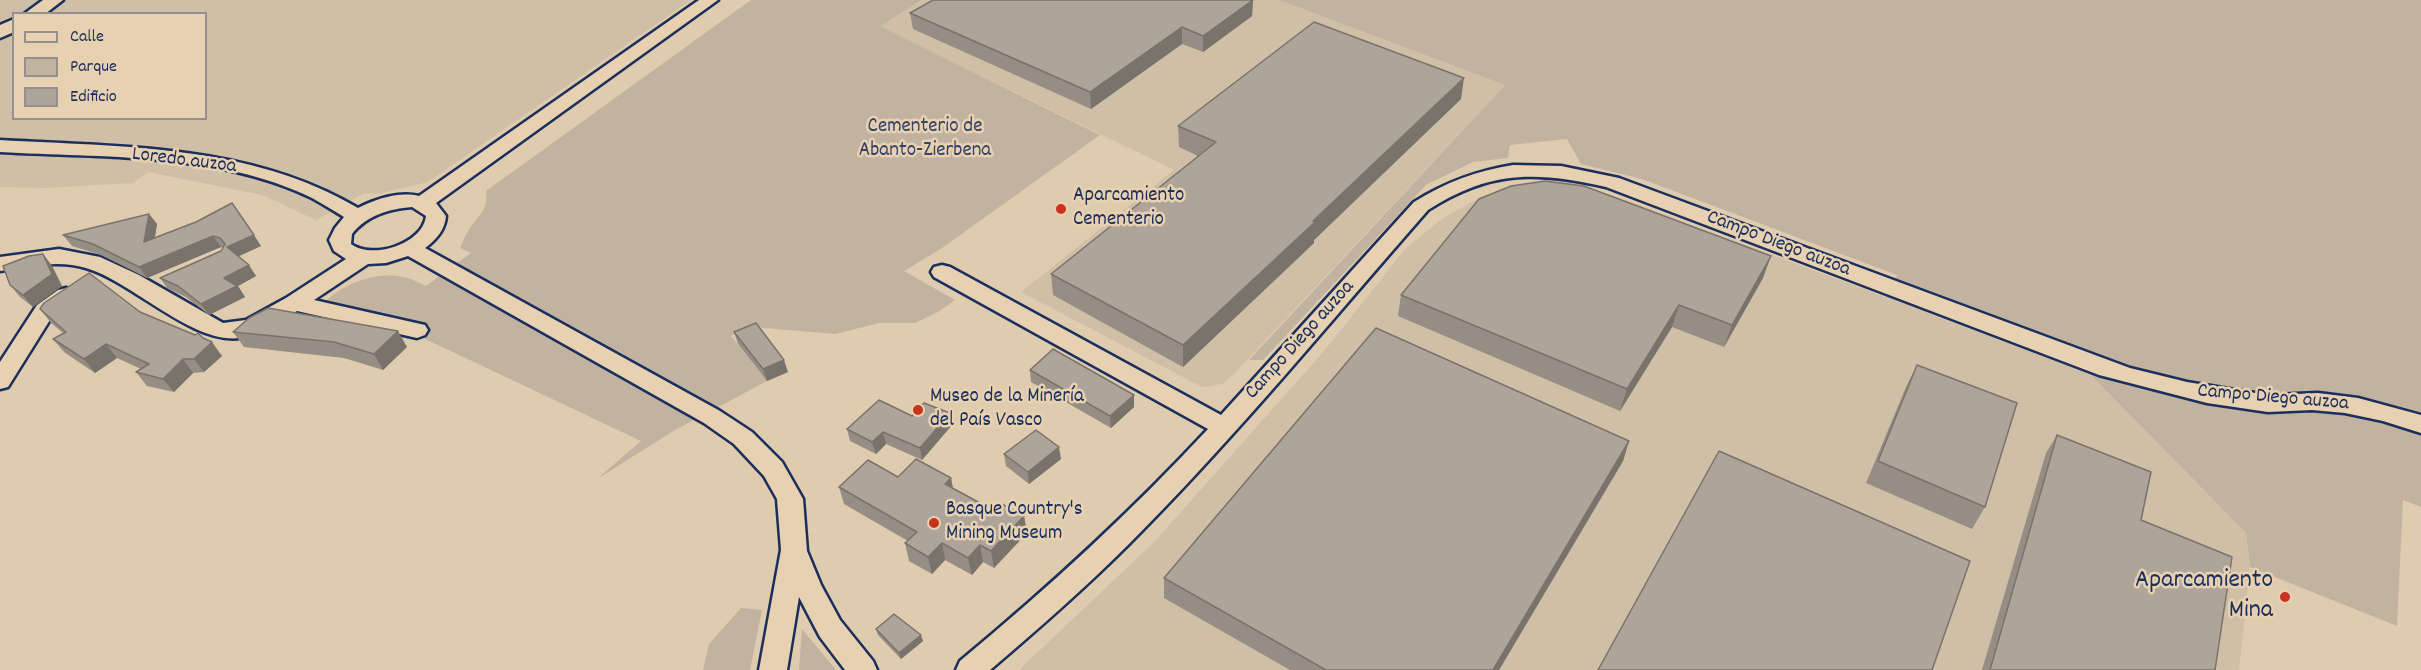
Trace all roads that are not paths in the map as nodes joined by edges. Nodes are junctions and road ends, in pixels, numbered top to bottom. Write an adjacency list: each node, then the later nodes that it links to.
1 (55, 0): 3 (street)
2 (710, 0): 5 (street)
3 (35, 12)
4 (0, 146): 6 (street, Loredo auzoa)
5 (423, 203): 6 (street); 7 (street)
6 (358, 217): 8 (street)
7 (410, 248): 8 (street); 19 (street)
8 (363, 258): 14 (street)
9 (0, 264): 10 (street)
10 (109, 269): 13 (street); 16 (street)
11 (942, 272): 18 (street)
12 (166, 279): 13 (street)
13 (145, 289): 14 (street)
14 (294, 303): 15 (street)
15 (417, 330)
16 (0, 381)
17 (2421, 423): 18 (street, Campo Diego auzoa)
18 (1224, 427): 22 (street, Campo Diego auzoa)
19 (794, 550): 20 (street); 21 (street)
20 (773, 670)
21 (863, 670)
22 (970, 670)

